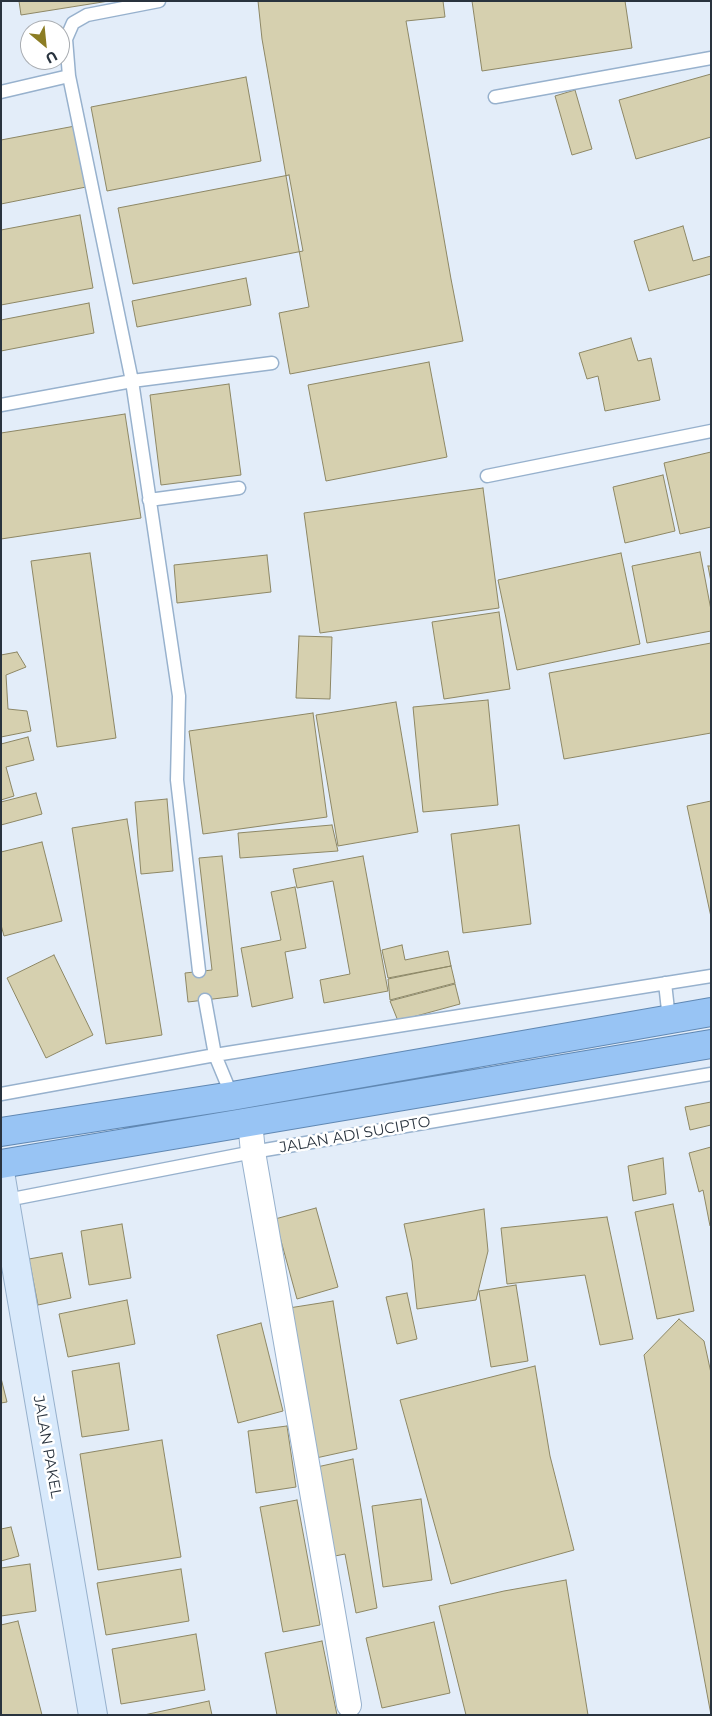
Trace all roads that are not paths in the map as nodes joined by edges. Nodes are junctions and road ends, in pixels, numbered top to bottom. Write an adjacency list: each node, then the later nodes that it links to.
1 (159, 1): 3 (lane)
2 (711, 58): 5 (lane)
3 (69, 76): 4 (lane); 7 (lane)
4 (1, 92)
5 (495, 97)
6 (272, 363): 7 (lane)
7 (132, 381): 8 (lane); 12 (lane)
8 (1, 405)
9 (711, 431): 10 (lane)
10 (487, 476)
11 (239, 488): 12 (lane)
12 (149, 500): 13 (lane)
13 (199, 971)
14 (711, 976): 15 (lane)
15 (665, 983): 18 (lane); 20 (lane)
16 (205, 1000): 20 (lane)
17 (711, 1012): 18 (highway)
18 (669, 1019): 23 (highway)
19 (711, 1044): 24 (highway, JALAN ADI SUCIPTO)
20 (214, 1055): 22 (lane); 23 (lane)
21 (711, 1074): 26 (lane, JALAN ADI SUCIPTO)
22 (1, 1094)
23 (232, 1096): 25 (highway)
24 (250, 1122): 26 (street); 27 (highway, JALAN ADI SUCIPTO)
25 (1, 1132)
26 (253, 1152): 28 (lane, JALAN ADI SUCIPTO); 29 (street)
27 (1, 1164)
28 (2, 1193): 30 (main road, JALAN PAKEL)
29 (349, 1705)
30 (93, 1715)

